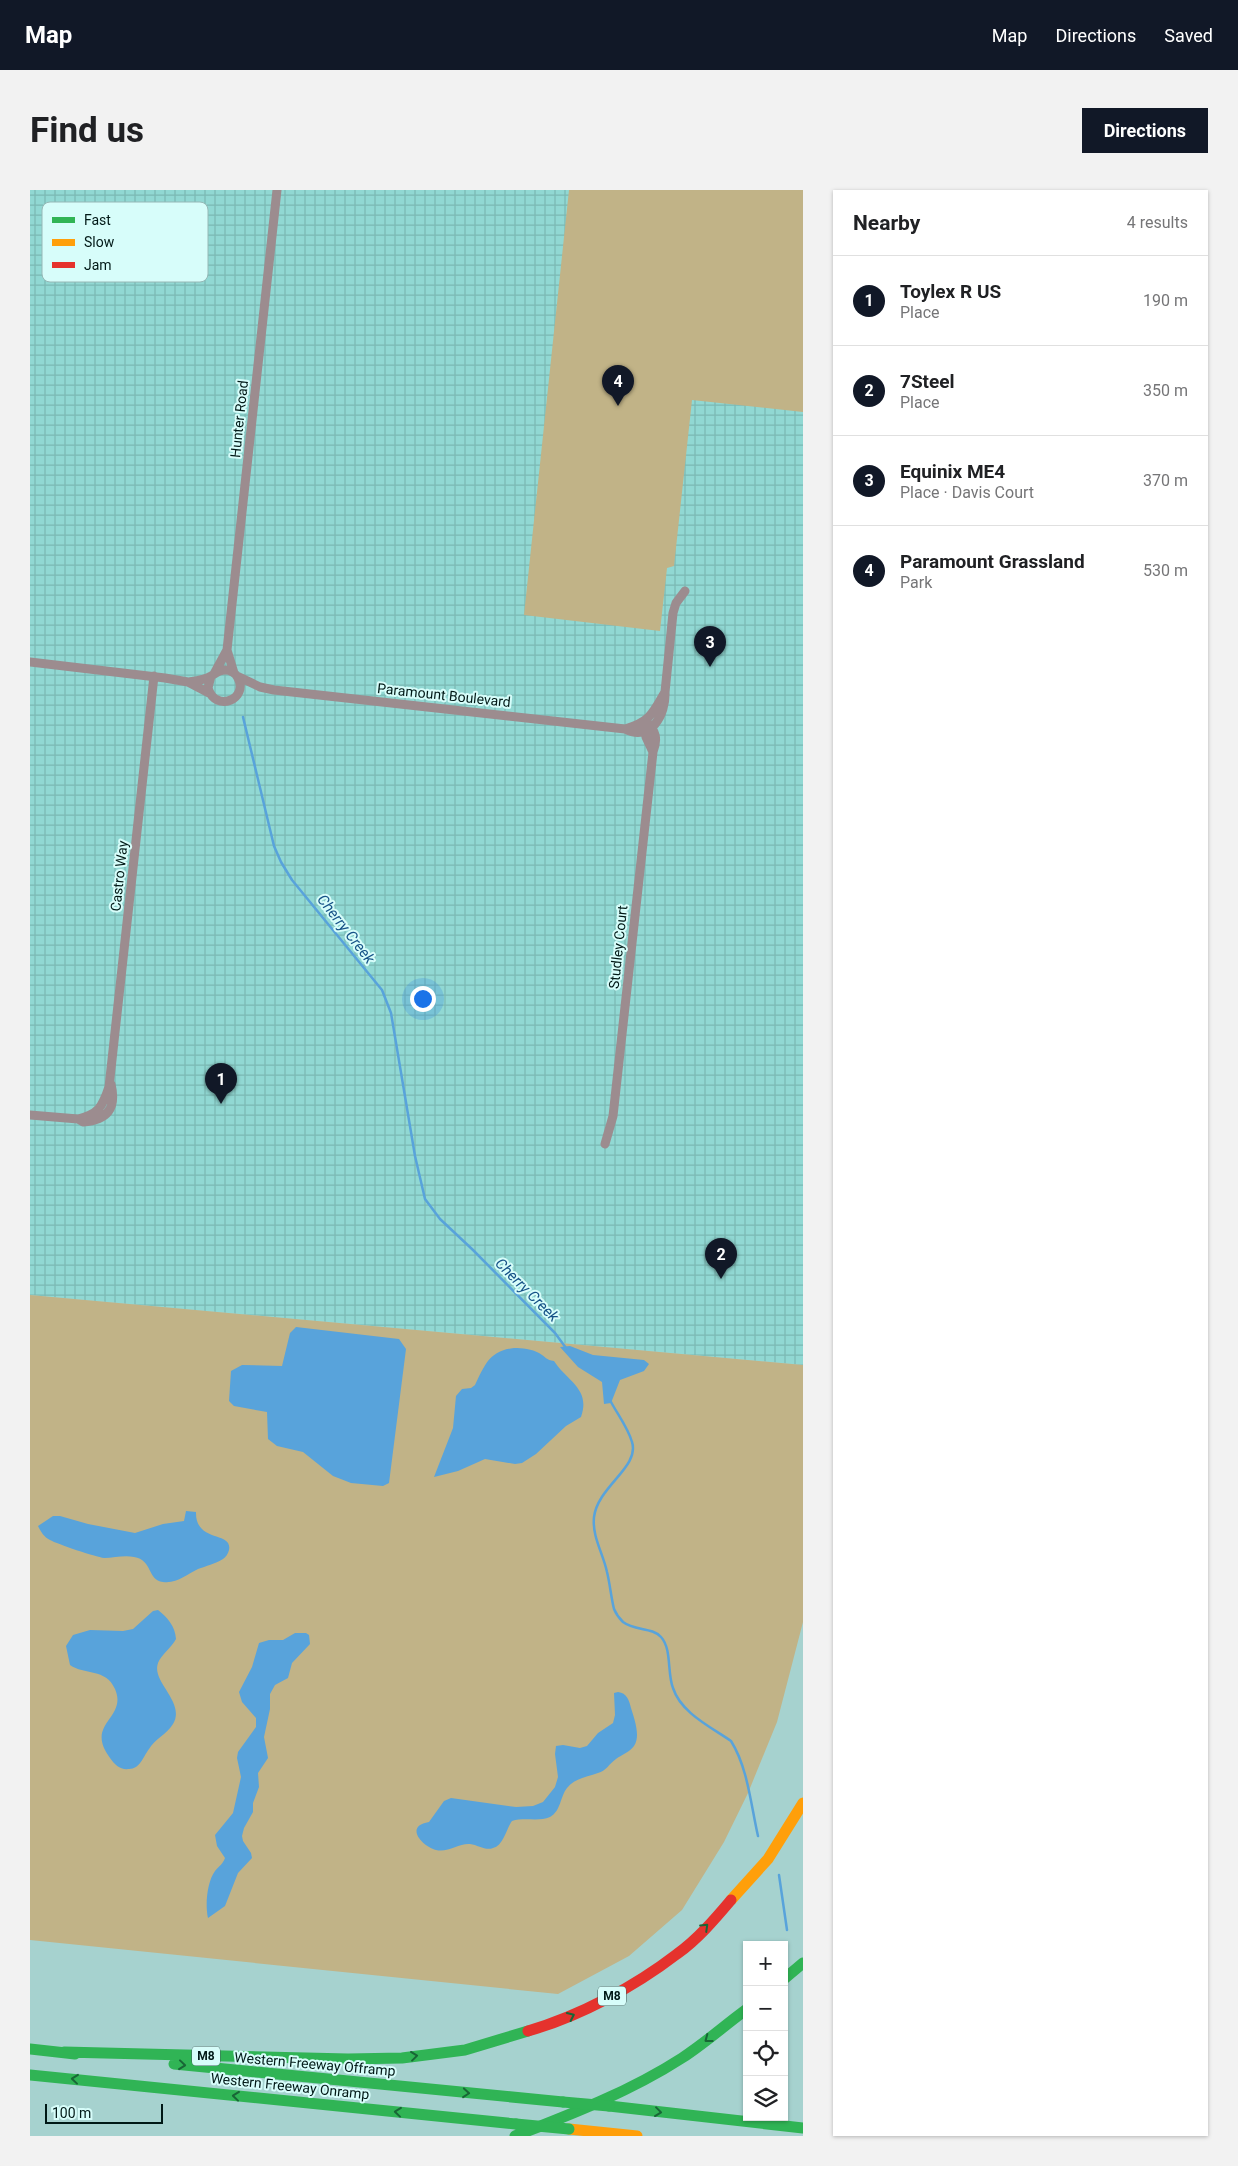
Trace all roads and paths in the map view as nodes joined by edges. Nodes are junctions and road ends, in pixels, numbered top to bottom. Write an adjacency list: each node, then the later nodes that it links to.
1 (277, 190): 3 (street, Hunter Road)
2 (685, 591): 12 (street)
3 (228, 650): 5 (street, Hunter Road); 6 (street, Hunter Road)
4 (30, 662): 7 (street)
5 (212, 675): 6 (street); 8 (street); 10 (street)
6 (236, 675): 9 (street, Paramount Boulevard); 11 (street)
7 (154, 676): 8 (street); 13 (street, Castro Way)
8 (188, 682): 10 (street)
9 (260, 687): 11 (street); 12 (street, Paramount Boulevard)
10 (210, 693): 11 (street)
11 (237, 695)
12 (648, 727): 14 (street, Studley Court)
13 (30, 1115)
14 (605, 1144)
15 (803, 1803): 20 (highway, M8, one-way to 15)
16 (803, 1964): 17 (highway)
17 (788, 1976)
18 (743, 2013): 23 (highway, one-way to 23)
19 (30, 2049): 20 (highway, M8)
20 (64, 2052): 22 (highway, Western Freeway Offramp / M8, one-way to 22, bridge)
21 (30, 2075): 24 (highway, Western Freeway Onramp, one-way to 21, bridge)
22 (803, 2128)
23 (515, 2136)
24 (637, 2136)

